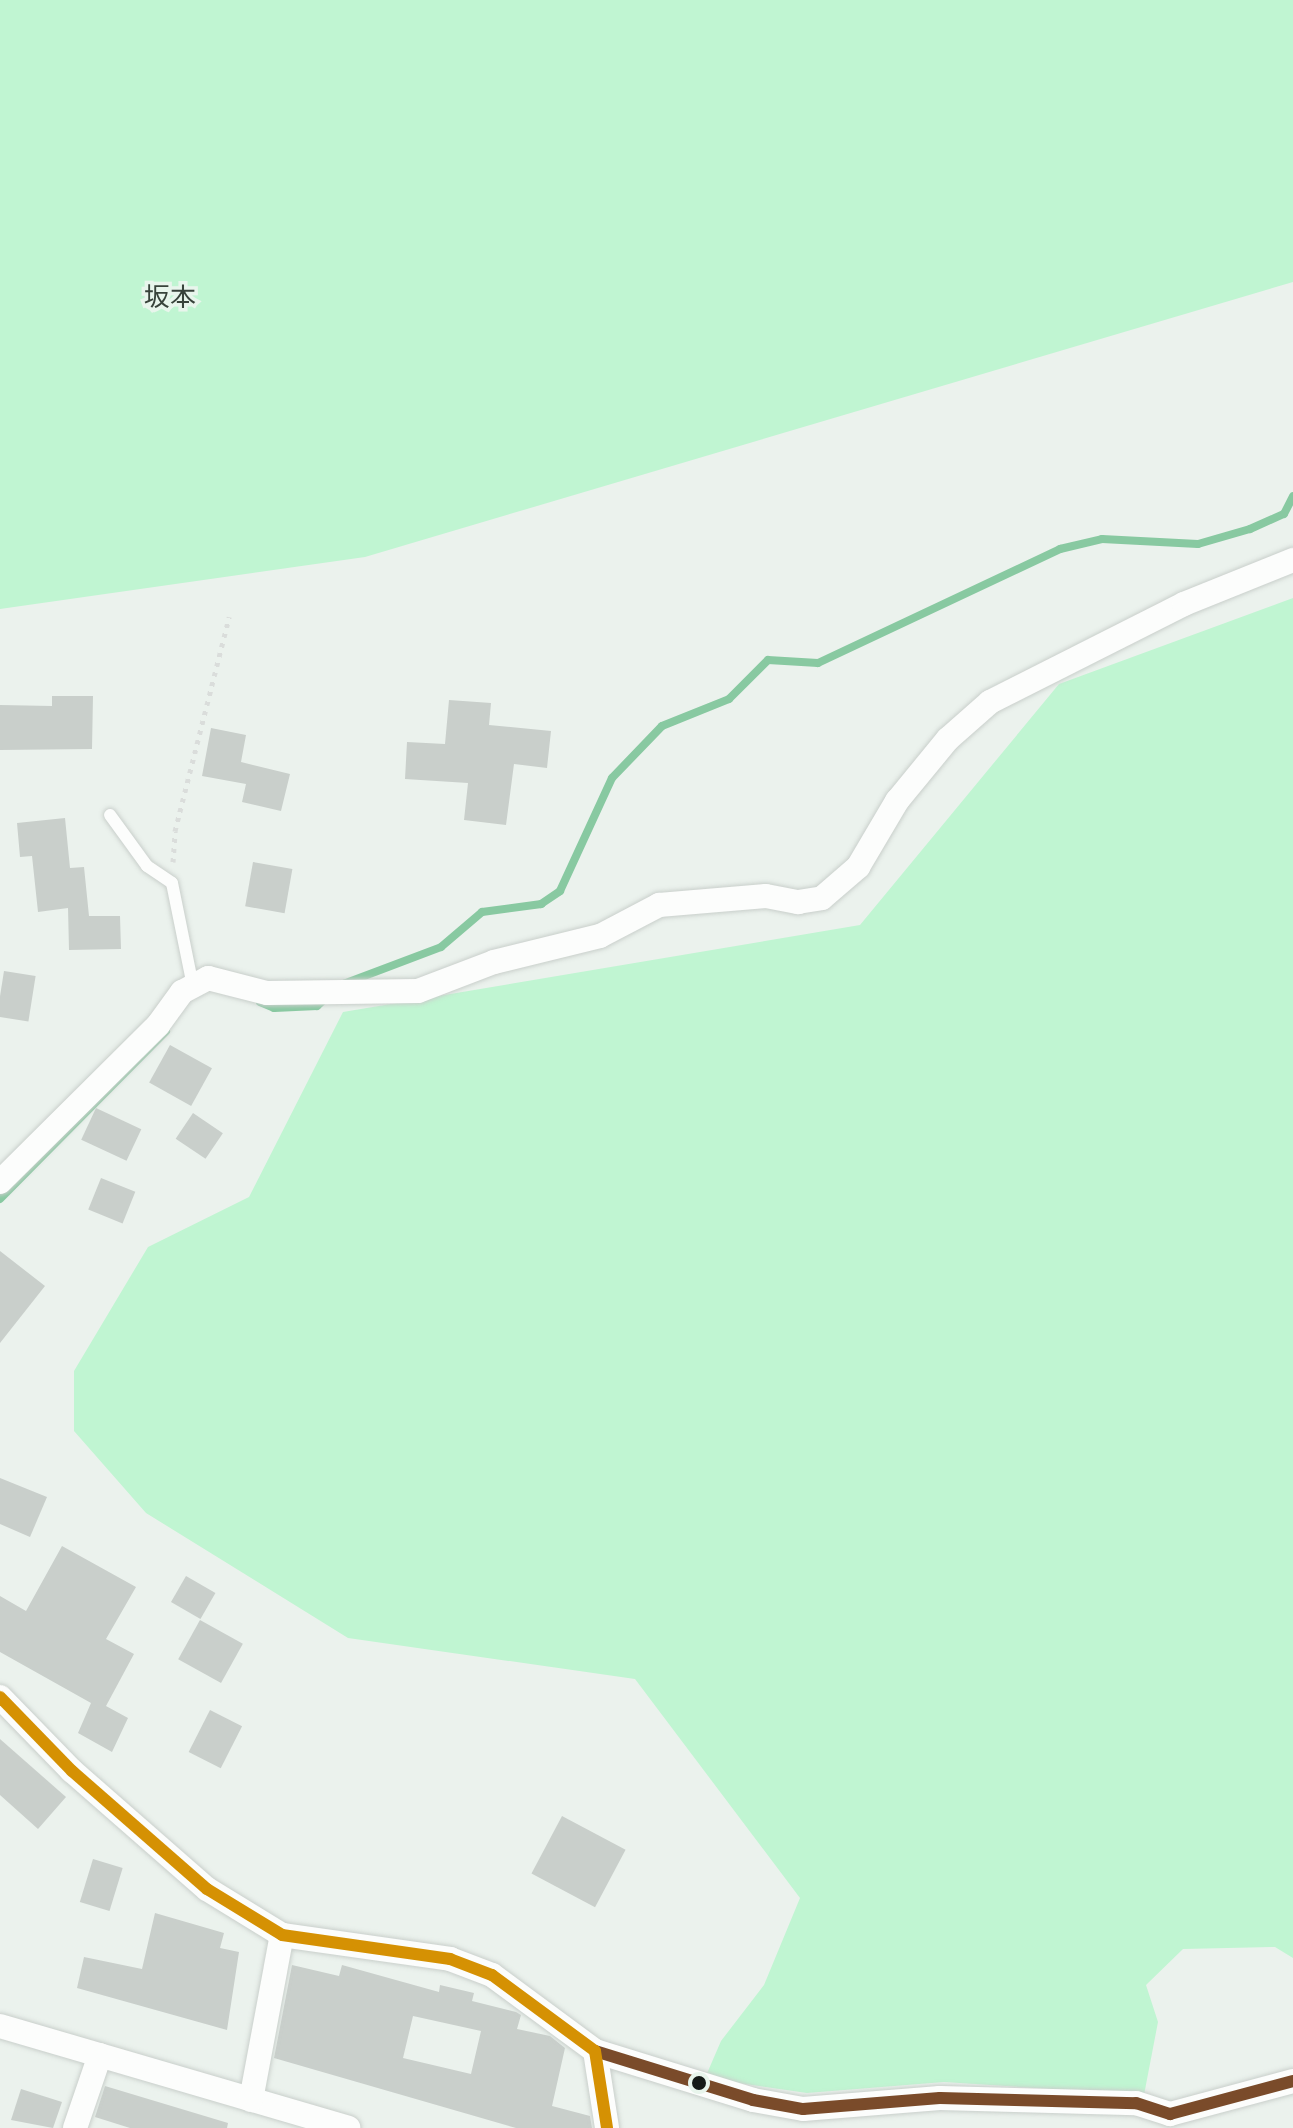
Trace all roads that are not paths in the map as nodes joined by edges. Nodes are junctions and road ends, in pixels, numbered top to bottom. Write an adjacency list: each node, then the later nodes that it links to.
1 (1293, 560): 3 (street)
2 (110, 815): 3 (lane)
3 (193, 986): 4 (street)
4 (0, 1182)
5 (0, 1697): 6 (street)
6 (282, 1935): 8 (street); 11 (street)
7 (0, 2026): 9 (street)
8 (595, 2051): 12 (street); 15 (street)
9 (100, 2055): 11 (street); 13 (street)
10 (1293, 2081): 12 (street)
11 (251, 2100): 14 (street)
12 (1169, 2121)
13 (75, 2128)
14 (348, 2128)
15 (607, 2128)

